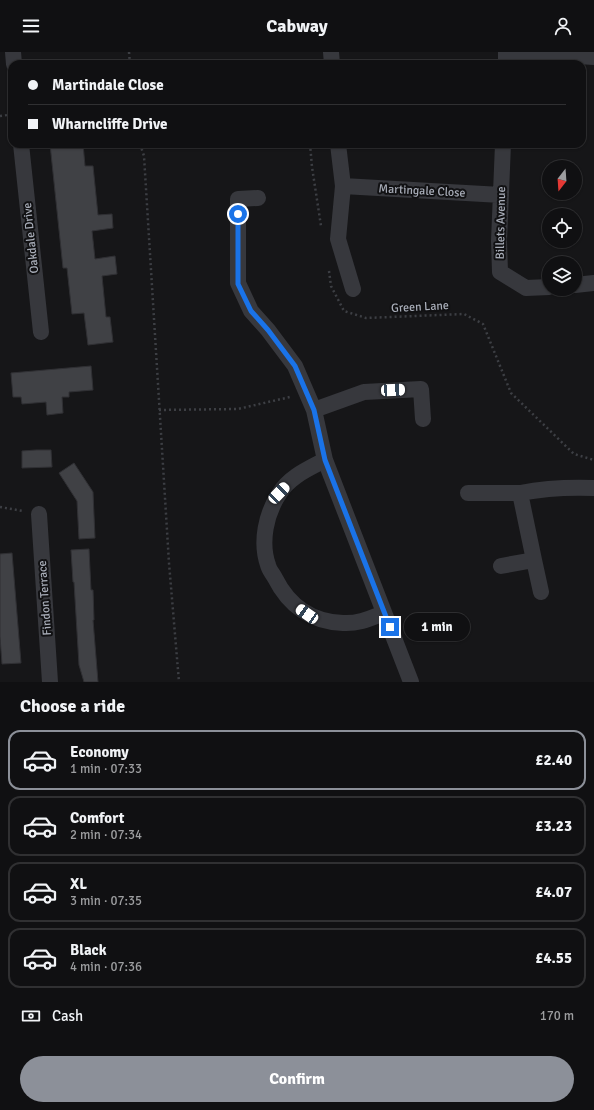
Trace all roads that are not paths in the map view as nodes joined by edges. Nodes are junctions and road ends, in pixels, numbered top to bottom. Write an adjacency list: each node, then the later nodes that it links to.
1 (515, 52): 2 (street)
2 (588, 55)
3 (21, 148): 13 (street, Oakdale Drive)
4 (338, 148): 6 (street)
5 (503, 148): 7 (street, Billets Avenue)
6 (343, 186): 7 (street, Martingale Close); 12 (street)
7 (501, 196): 11 (street, Billets Avenue)
8 (258, 198): 14 (street)
9 (594, 284): 10 (street)
10 (582, 285)
11 (542, 287)
12 (353, 289)
13 (41, 332)
14 (314, 410): 15 (street); 16 (street)
15 (423, 420)
16 (325, 460): 24 (street); 24 (street)
17 (594, 488): 19 (street)
18 (468, 493): 19 (street)
19 (520, 493): 21 (street)
20 (39, 514): 25 (street, Findon Terrace)
21 (534, 560): 22 (street); 23 (street)
22 (501, 566)
23 (541, 592)
24 (384, 613): 26 (street)
25 (50, 682)
26 (411, 682)

